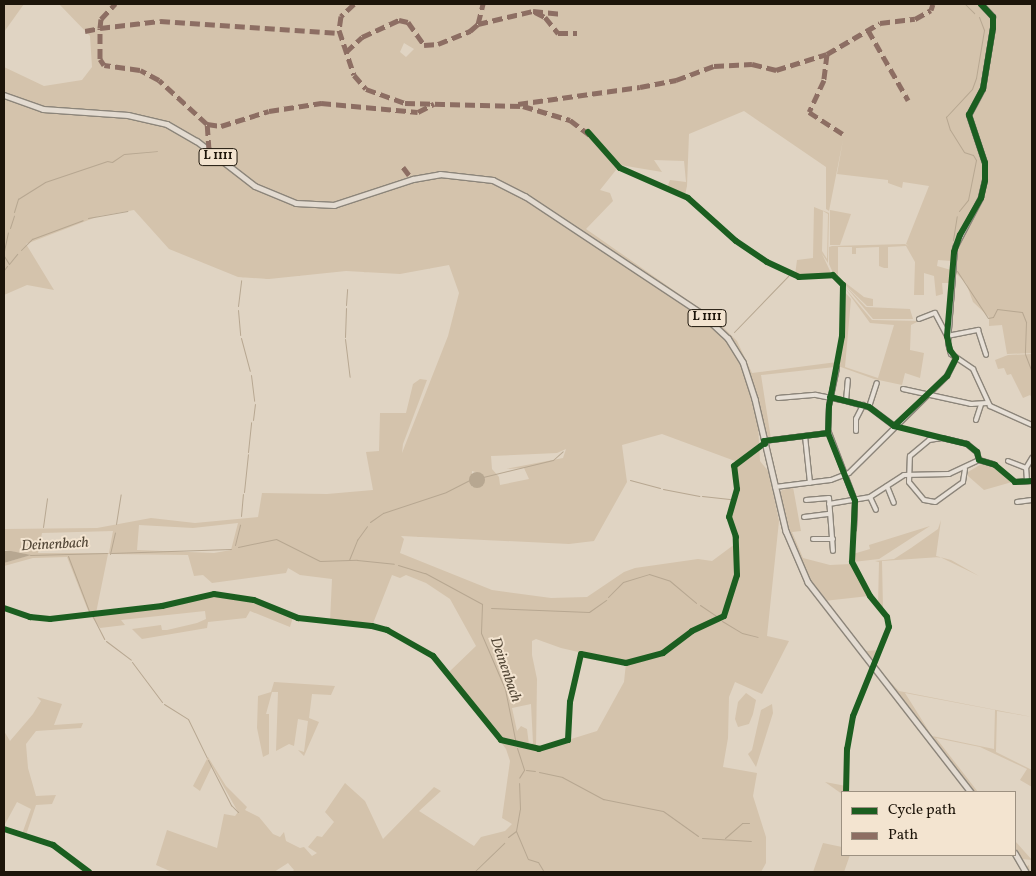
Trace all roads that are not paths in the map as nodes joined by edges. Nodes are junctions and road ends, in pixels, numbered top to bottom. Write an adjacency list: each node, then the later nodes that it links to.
1 (981, 4): 4 (street)
2 (4, 95): 25 (main road, L 1111)
3 (919, 318): 4 (street)
4 (947, 336): 5 (street); 6 (street)
5 (986, 355)
6 (956, 358): 11 (street); 15 (street)
7 (837, 368): 13 (street)
8 (848, 380): 14 (street)
9 (877, 382): 18 (street)
10 (903, 389): 11 (street)
11 (929, 394): 17 (street); 21 (street)
12 (778, 398): 13 (street)
13 (830, 398): 14 (street); 23 (street)
14 (846, 401): 16 (street)
15 (987, 403): 17 (street); 20 (street)
16 (863, 405): 18 (street); 22 (street)
17 (981, 405): 19 (street)
18 (870, 407): 21 (street)
19 (976, 420)
20 (1032, 425)
21 (894, 426): 33 (street)
22 (856, 431)
23 (828, 433): 24 (street); 33 (street)
24 (805, 436): 25 (street); 37 (street)
25 (764, 441): 39 (main road, L 1111)
26 (1032, 458): 30 (street)
27 (979, 460): 29 (street); 31 (street); 32 (street)
28 (1008, 461): 30 (street)
29 (993, 464)
30 (1026, 468): 34 (street)
31 (965, 469): 32 (street); 32 (street)
32 (908, 474): 38 (street)
33 (845, 475): 37 (street); 43 (street)
34 (1027, 481): 35 (street); 36 (street)
35 (1032, 481)
36 (1015, 482)
37 (810, 483): 39 (street)
38 (888, 486): 40 (street); 45 (street)
39 (775, 487): 54 (main road, L 1111)
40 (870, 497): 43 (street); 47 (street)
41 (806, 500): 46 (street)
42 (1032, 500): 44 (street)
43 (855, 501): 46 (street); 50 (street)
44 (1017, 502)
45 (894, 503)
46 (829, 504): 48 (street)
47 (876, 510)
48 (830, 514): 49 (street); 52 (street)
49 (804, 517)
50 (854, 529)
51 (813, 539): 52 (street)
52 (833, 539): 53 (street)
53 (833, 551)
54 (970, 791)
55 (1016, 855): 56 (main road)
56 (1026, 872)

